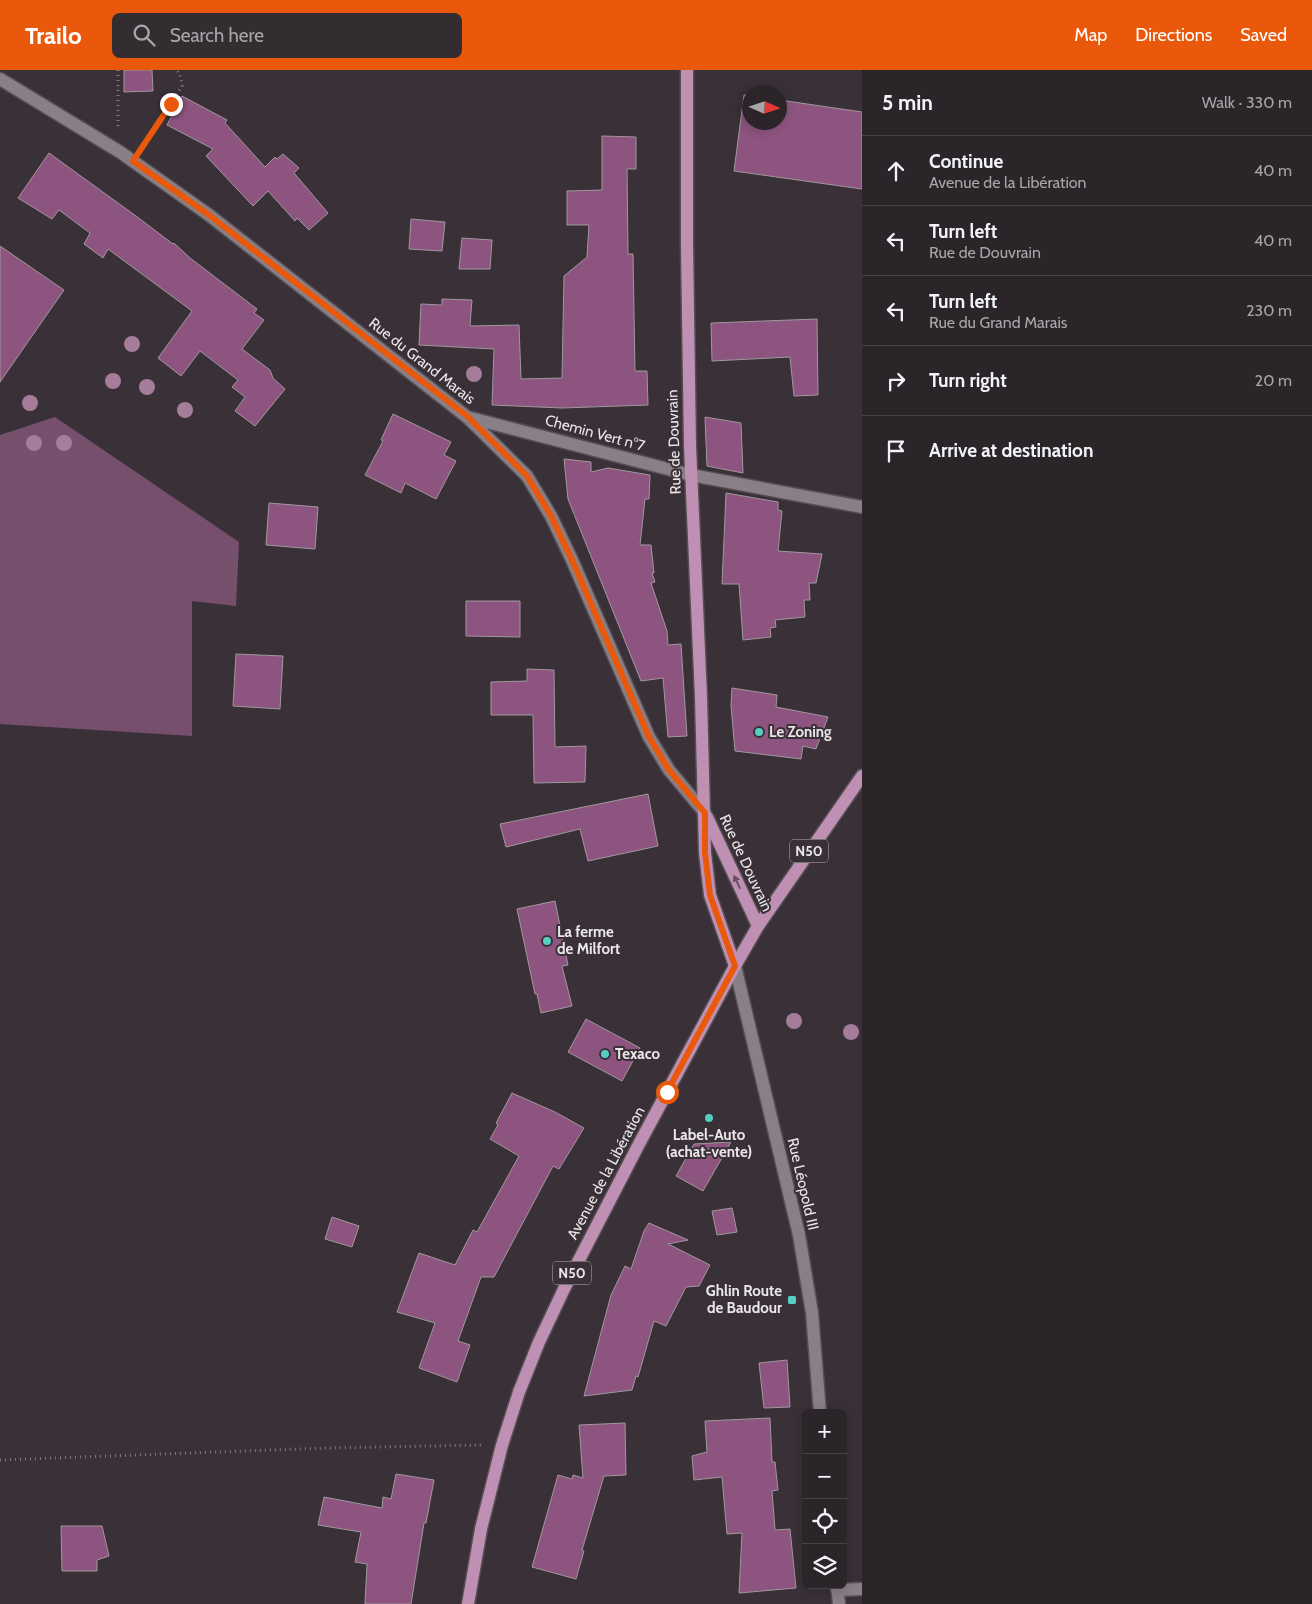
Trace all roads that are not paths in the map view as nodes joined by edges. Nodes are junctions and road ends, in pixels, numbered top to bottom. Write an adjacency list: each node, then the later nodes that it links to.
1 (687, 70): 4 (main road, Rue de Douvrain)
2 (0, 79): 3 (street, Rue du Grand Marais)
3 (467, 416): 4 (street, Chemin Vert n°7); 7 (street, Rue du Grand Marais)
4 (691, 475): 5 (street, Chemin Vert n°7); 7 (main road, Rue de Douvrain)
5 (862, 507)
6 (862, 776): 8 (main road, N50)
7 (705, 813): 8 (main road, Rue de Douvrain, one-way to 7); 9 (main road, Rue de Douvrain)
8 (758, 926): 9 (main road, N50)
9 (735, 966): 10 (street, Rue Léopold III); 14 (main road, Avenue de la Libération / N50)
10 (820, 1409)
11 (847, 1588): 13 (street)
12 (837, 1589): 15 (street)
13 (862, 1589)
14 (468, 1604)
15 (839, 1604)

